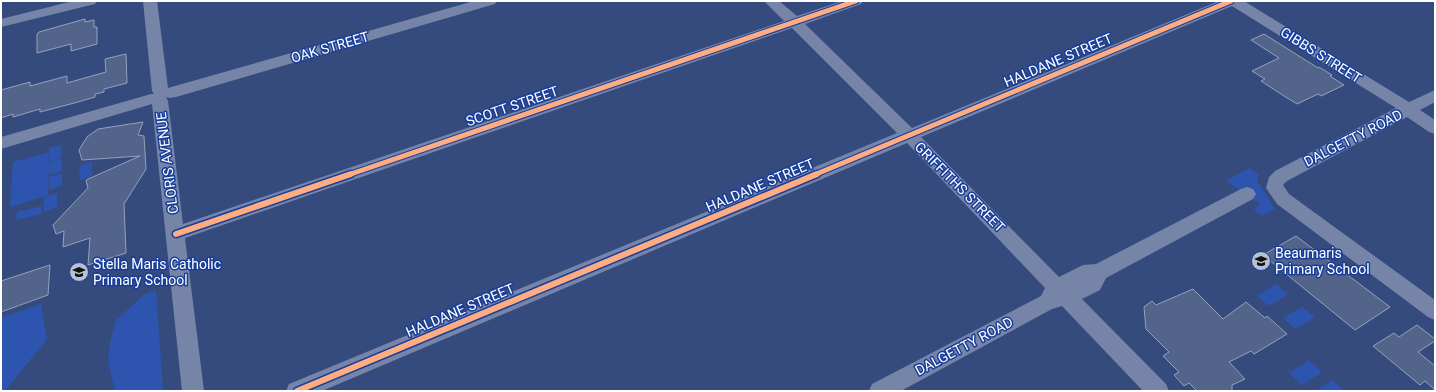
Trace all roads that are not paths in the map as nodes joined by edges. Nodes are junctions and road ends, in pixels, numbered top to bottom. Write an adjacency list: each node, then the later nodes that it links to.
1 (90, 1): 8 (street)
2 (150, 1): 10 (street, CLORIS AVENUE)
3 (490, 1): 10 (street, OAK STREET)
4 (770, 1): 7 (street, GRIFFITHS STREET)
5 (856, 1): 7 (street, SCOTT STREET)
6 (1232, 1): 11 (street, GIBBS STREET); 13 (street, HALDANE STREET)
7 (794, 22): 13 (street, GRIFFITHS STREET); 16 (street, SCOTT STREET)
8 (1, 23)
9 (1435, 95): 11 (street, DALGETTY ROAD)
10 (160, 96): 14 (street, OAK STREET); 16 (street, CLORIS AVENUE)
11 (1408, 109): 12 (street, GIBBS STREET); 18 (street, DALGETTY ROAD)
12 (1435, 128)
13 (910, 136): 17 (street, GRIFFITHS STREET); 20 (street, HALDANE STREET)
14 (1, 143)
15 (1247, 194): 17 (street, DALGETTY ROAD)
16 (176, 234): 19 (street, CLORIS AVENUE)
17 (1058, 294): 21 (street, DALGETTY ROAD); 22 (street, GRIFFITHS STREET)
18 (1435, 311)
19 (193, 391)
20 (297, 391)
21 (880, 391)
22 (1158, 391)

